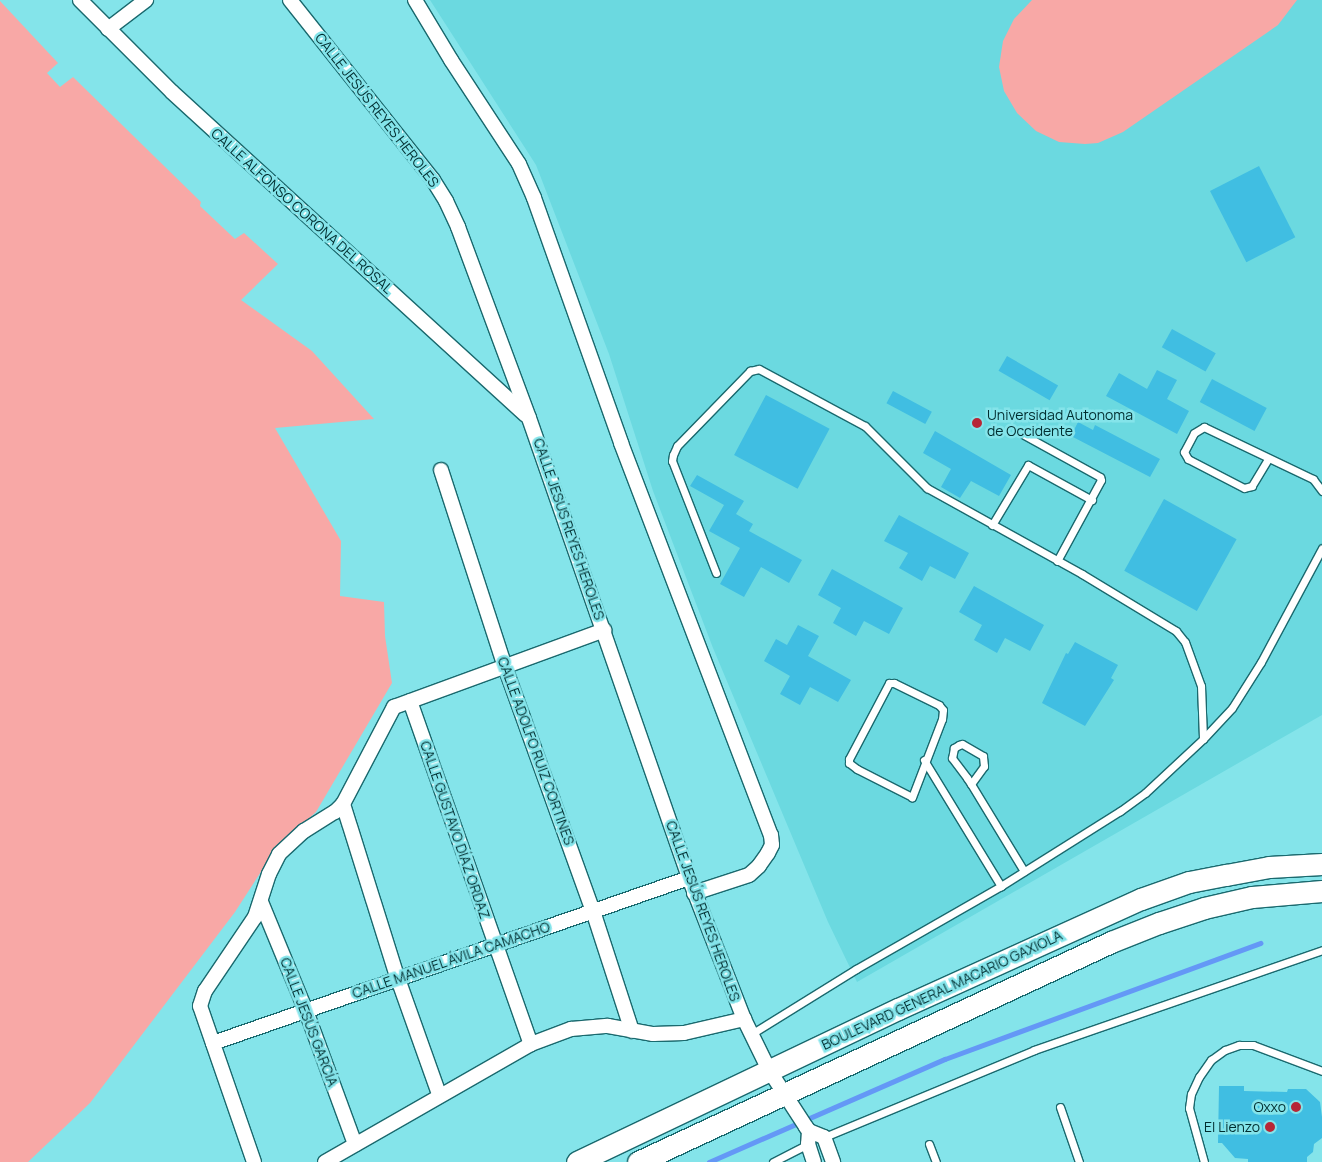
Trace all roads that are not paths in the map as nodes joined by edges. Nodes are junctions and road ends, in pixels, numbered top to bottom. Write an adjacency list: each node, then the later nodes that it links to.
1 (80, 0): 5 (street, CALLE ALFONSO CORONA DEL ROSAL)
2 (146, 0): 5 (street)
3 (290, 0): 6 (street, CALLE JESÚS REYES HEROLES)
4 (415, 0): 28 (street)
5 (108, 29): 6 (street, CALLE ALFONSO CORONA DEL ROSAL)
6 (529, 418): 16 (street, CALLE JESÚS REYES HEROLES)
7 (1024, 435): 11 (lane)
8 (1268, 459): 8 (lane); 10 (lane)
9 (442, 470): 17 (street, CALLE ADOLFO RUIZ CORTINES)
10 (1322, 491)
11 (1092, 500): 12 (lane); 14 (lane)
12 (992, 524): 14 (lane); 15 (lane)
13 (1322, 548): 19 (lane)
14 (1057, 561): 19 (lane)
15 (716, 573)
16 (604, 630): 17 (street); 25 (street, CALLE JESÚS REYES HEROLES)
17 (505, 667): 18 (street); 30 (street, CALLE ADOLFO RUIZ CORTINES)
18 (410, 700): 22 (street); 31 (street, CALLE GUSTAVO DÍAZ ORDAZ)
19 (1203, 739): 24 (lane)
20 (924, 760): 20 (lane); 26 (lane)
21 (971, 784): 21 (lane); 24 (lane)
22 (343, 804): 29 (street); 33 (street)
23 (1322, 864): 40 (main road, BOULEVARD GENERAL MACARIO GAXIOLA)
24 (1024, 871): 26 (lane)
25 (689, 878): 28 (street, CALLE JESÚS REYES HEROLES); 30 (street, CALLE MANUEL ÁVILA CAMACHO)
26 (1001, 886): 37 (lane)
27 (1322, 891): 43 (main road, BOULEVARD GENERAL MACARIO GAXIOLA)
28 (694, 894): 35 (street, CALLE JESÚS REYES HEROLES)
29 (261, 902): 34 (street, CALLE JESÚS GARCÍA); 38 (street)
30 (593, 911): 31 (street, CALLE MANUEL ÁVILA CAMACHO); 36 (street, CALLE ADOLFO RUIZ CORTINES)
31 (496, 945): 33 (street, CALLE MANUEL ÁVILA CAMACHO); 39 (street, CALLE GUSTAVO DÍAZ ORDAZ)
32 (1322, 950): 46 (lane)
33 (398, 979): 34 (street, CALLE MANUEL ÁVILA CAMACHO); 42 (street)
34 (306, 1011): 38 (street, CALLE MANUEL ÁVILA CAMACHO); 47 (street, CALLE JESÚS GARCÍA)
35 (744, 1019): 36 (street); 37 (street, CALLE JESÚS REYES HEROLES)
36 (632, 1031): 39 (street)
37 (751, 1034): 40 (street, CALLE JESÚS REYES HEROLES)
38 (213, 1043): 49 (street)
39 (531, 1044): 42 (street)
40 (769, 1070): 43 (street, CALLE JESÚS REYES HEROLES); 51 (main road, BOULEVARD GENERAL MACARIO GAXIOLA)
41 (1322, 1070): 58 (lane)
42 (440, 1094): 47 (street)
43 (789, 1100): 45 (street, CALLE JESÚS REYES HEROLES); 52 (main road, BOULEVARD GENERAL MACARIO GAXIOLA)
44 (1060, 1107): 57 (lane)
45 (808, 1134): 46 (street); 53 (lane); 54 (street, CALLE JESÚS REYES HEROLES)
46 (824, 1137): 55 (street)
47 (355, 1144): 50 (street)
48 (929, 1144): 56 (lane)
49 (254, 1162)
50 (325, 1162)
51 (577, 1162)
52 (638, 1162)
53 (773, 1162)
54 (814, 1162)
55 (833, 1162)
56 (936, 1162)
57 (1078, 1162)
58 (1204, 1162)

